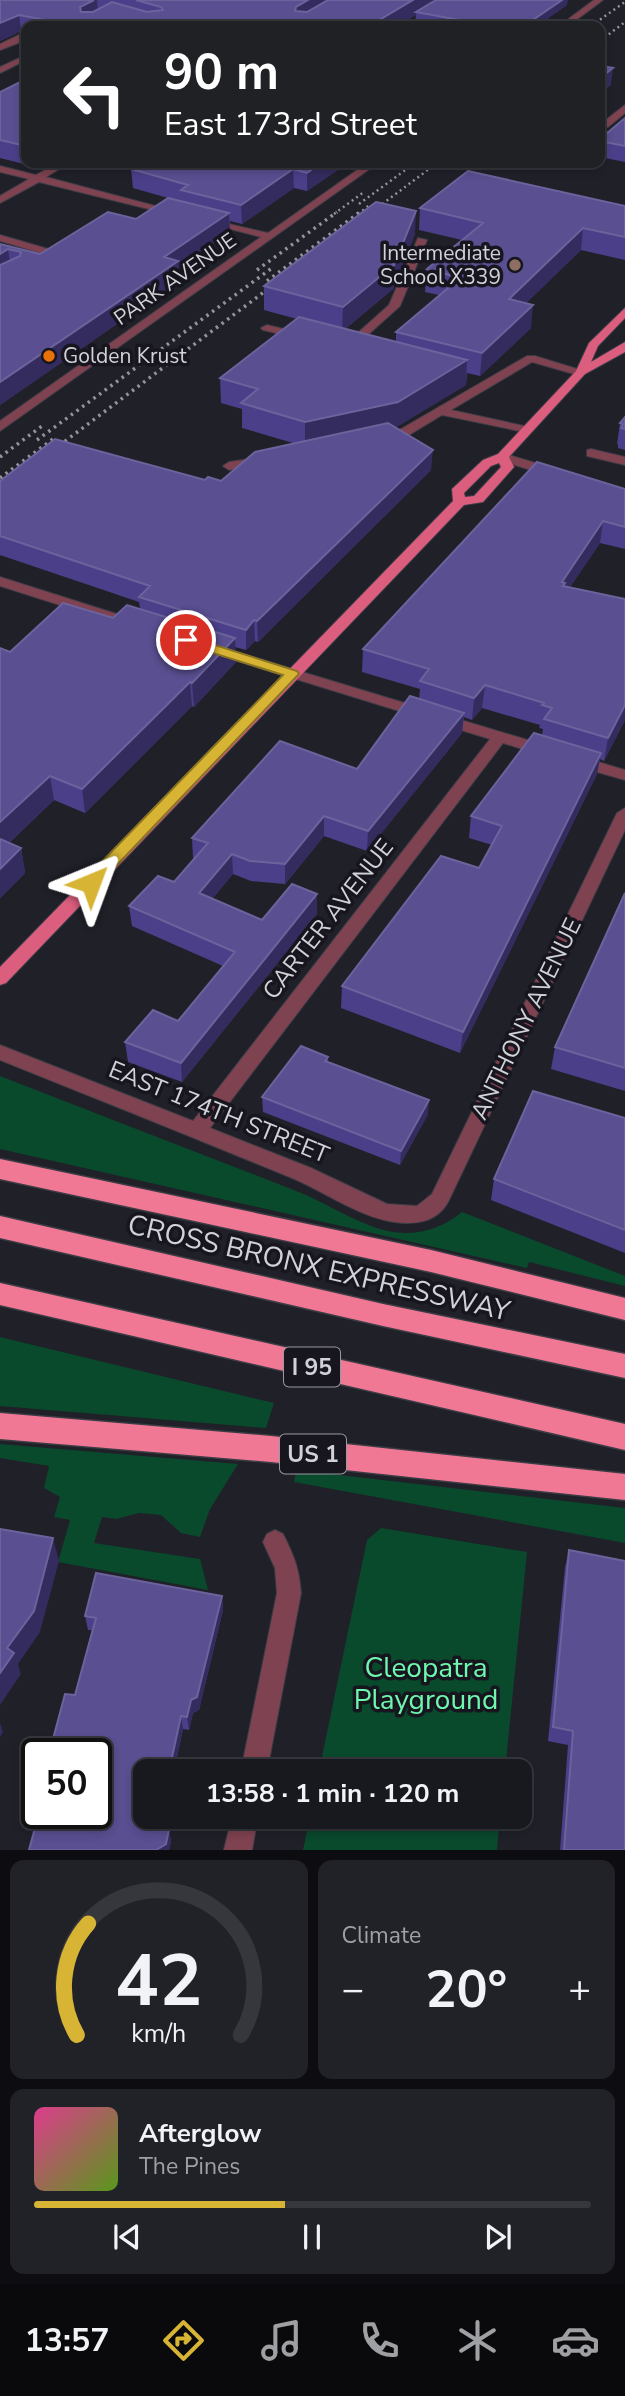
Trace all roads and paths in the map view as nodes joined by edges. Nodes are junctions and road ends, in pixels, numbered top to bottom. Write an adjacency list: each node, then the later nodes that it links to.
1 (599, 0): 2 (street)
2 (570, 21)
3 (21, 37): 4 (street)
4 (0, 47)
5 (21, 59): 6 (street)
6 (1, 68)
7 (625, 108): 8 (street)
8 (607, 125)
9 (55, 168): 12 (street)
10 (366, 168): 16 (street, PARK AVENUE)
11 (0, 169): 12 (street)
12 (37, 178): 13 (street); 14 (street)
13 (0, 200)
14 (188, 216)
15 (201, 219): 16 (street)
16 (269, 236): 27 (street, PARK AVENUE)
17 (0, 238): 19 (street)
18 (422, 240): 23 (street)
19 (58, 255)
20 (625, 311): 25 (main road)
21 (267, 328): 22 (street)
22 (307, 338)
23 (334, 345)
24 (625, 345): 25 (main road)
25 (581, 372): 26 (street); 28 (main road)
26 (439, 411): 28 (street); 29 (street)
27 (0, 427)
28 (525, 430): 31 (main road)
29 (365, 440)
30 (591, 453): 33 (street)
31 (502, 457): 35 (street); 36 (main road); 36 (main road)
32 (275, 459): 34 (street)
33 (625, 461)
34 (229, 466)
35 (564, 475)
36 (460, 502): 40 (main road)
37 (0, 581): 38 (street)
38 (146, 628)
39 (199, 644): 40 (street)
40 (292, 674): 41 (street); 44 (main road)
41 (500, 737): 42 (street); 46 (street, CARTER AVENUE)
42 (625, 775)
43 (625, 813): 48 (street, ANTHONY AVENUE)
44 (0, 978)
45 (0, 1052): 46 (street, EAST 174TH STREET)
46 (196, 1131): 48 (street, EAST 174TH STREET)
47 (0, 1169): 51 (highway)
48 (418, 1215)
49 (0, 1227): 52 (highway, CROSS BRONX EXPRESSWAY)
50 (0, 1294): 54 (highway, I 95)
51 (625, 1309)
52 (625, 1366)
53 (0, 1426): 55 (highway, US 1)
54 (625, 1437)
55 (625, 1487)
56 (275, 1542): 57 (street)
57 (256, 1759)
58 (242, 1829): 59 (street)
59 (238, 1850)

